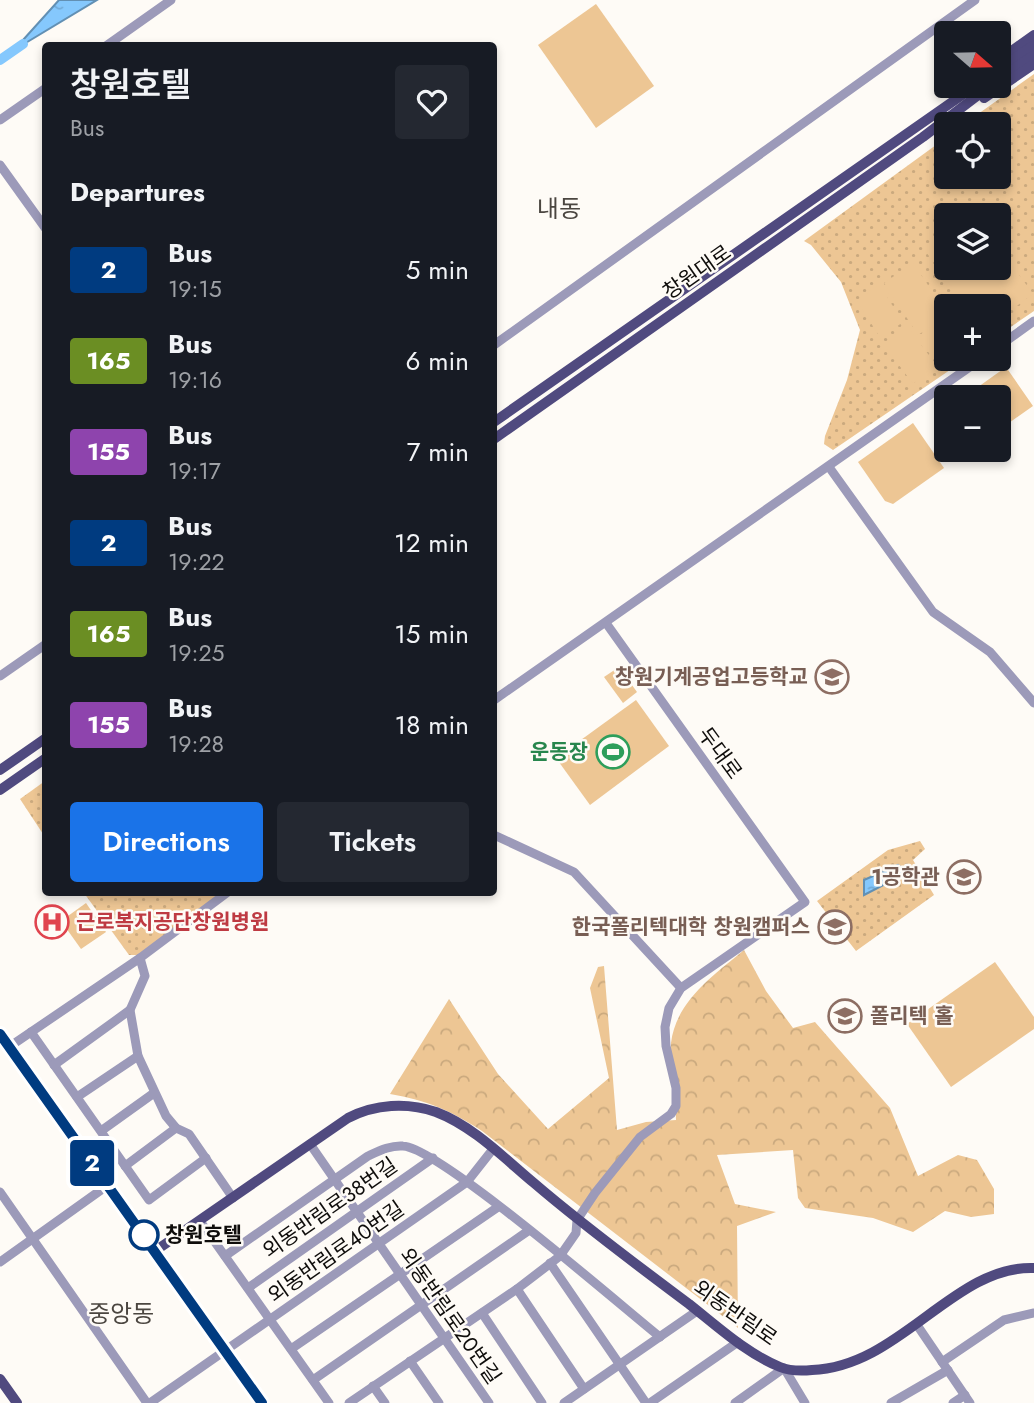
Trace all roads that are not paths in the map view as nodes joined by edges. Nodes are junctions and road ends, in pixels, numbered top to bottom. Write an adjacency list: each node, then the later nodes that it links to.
1 (171, 0): 4 (street)
2 (975, 0): 22 (street)
3 (1034, 35): 6 (main road)
4 (112, 42)
5 (1034, 45): 8 (main road)
6 (1012, 51)
7 (1034, 55): 10 (main road)
8 (1012, 60)
9 (1034, 64): 17 (main road, 창원대로)
10 (1012, 70)
11 (42, 91): 15 (street)
12 (950, 98): 16 (main road, 창원대로)
13 (957, 98): 16 (main road, 창원대로)
14 (974, 98): 17 (main road, 창원대로)
15 (0, 120)
16 (915, 126): 24 (main road, 창원대로)
17 (923, 137): 25 (main road, 창원대로)
18 (0, 164): 19 (street)
19 (42, 223)
20 (1034, 321): 21 (street)
21 (1011, 337)
22 (497, 343)
23 (964, 371): 26 (street)
24 (497, 420)
25 (497, 437)
26 (829, 467): 27 (street); 31 (street)
27 (606, 623): 30 (street); 39 (street, 두대로)
28 (42, 647): 29 (street)
29 (0, 676)
30 (497, 698)
31 (1034, 703)
32 (42, 741): 34 (main road)
33 (42, 761): 35 (main road)
34 (0, 770)
35 (0, 790)
36 (497, 836): 39 (street)
37 (223, 896): 38 (street)
38 (140, 958): 40 (street); 41 (street)
39 (681, 988): 61 (street)
40 (130, 1010): 43 (street); 44 (street)
41 (30, 1032): 42 (street); 44 (street)
42 (3, 1041): 56 (main road)
43 (138, 1056): 45 (street); 46 (street)
44 (54, 1065): 46 (street)
45 (154, 1093): 47 (street); 48 (street)
46 (77, 1097): 48 (street)
47 (176, 1128): 51 (street); 53 (street)
48 (101, 1132): 53 (street)
49 (310, 1144): 50 (main road, 외동반림로); 54 (street, 외동반림로20번길); 58 (main road, 외동반림로)
50 (493, 1149): 55 (street, 외동반림로40번길); 61 (main road, 외동반림로)
51 (205, 1158): 53 (street); 58 (street)
52 (433, 1158): 54 (street); 55 (street); 60 (street, 외동반림로38번길)
53 (125, 1166)
54 (334, 1180): 60 (street, 외동반림로20번길); 67 (street)
55 (467, 1182): 59 (street); 65 (street, 외동반림로40번길)
56 (107, 1185): 64 (street); 66 (main road)
57 (0, 1192): 64 (street)
58 (233, 1198): 62 (main road, 외동반림로)
59 (498, 1207): 63 (street); 72 (street)
60 (356, 1212): 65 (street, 외동반림로20번길); 73 (street, 외동반림로38번길)
61 (577, 1220): 68 (street); 76 (main road, 외동반림로)
62 (200, 1221): 66 (main road, 외동반림로); 67 (street)
63 (528, 1231): 68 (street); 75 (street)
64 (33, 1239): 69 (street); 97 (street)
65 (378, 1243): 72 (street, 외동반림로20번길); 79 (street, 외동반림로40번길)
66 (155, 1251): 85 (main road)
67 (225, 1256): 73 (street)
68 (559, 1256): 70 (street); 81 (street)
69 (0, 1262)
70 (550, 1263): 74 (street); 87 (street)
71 (1034, 1268): 80 (main road, 외동반림로)
72 (400, 1275): 75 (street, 외동반림로20번길); 84 (street)
73 (247, 1288): 79 (street)
74 (517, 1289): 77 (street); 93 (street)
75 (421, 1305): 82 (street, 외동반림로20번길); 91 (street)
76 (697, 1311): 81 (street); 83 (main road, 외동반림로)
77 (482, 1313): 82 (street); 104 (street)
78 (1034, 1313): 88 (street)
79 (270, 1319): 84 (street); 85 (street, 외동반림로40번길)
80 (917, 1325): 88 (street); 89 (main road, 외동반림로)
81 (660, 1337): 87 (street)
82 (444, 1338): 86 (street); 103 (street, 외동반림로20번길)
83 (738, 1342): 89 (main road, 외동반림로); 106 (street)
84 (291, 1349): 91 (street)
85 (224, 1350): 97 (street, 외동반림로40번길); 98 (main road)
86 (410, 1361): 92 (street); 102 (street)
87 (620, 1365): 93 (street); 106 (street)
88 (945, 1366): 94 (street); 108 (street)
89 (784, 1368): 95 (street); 107 (street)
90 (0, 1380): 96 (main road)
91 (313, 1380): 99 (street)
92 (373, 1386): 100 (street); 101 (street)
93 (584, 1389): 105 (street)
94 (968, 1399): 109 (street)
95 (801, 1401)
96 (17, 1403)
97 (148, 1403)
98 (262, 1403)
99 (329, 1403)
100 (349, 1403)
101 (385, 1403)
102 (439, 1403)
103 (489, 1403)
104 (542, 1403)
105 (564, 1403)
106 (648, 1403)
107 (735, 1403)
108 (891, 1403)
109 (953, 1403)

